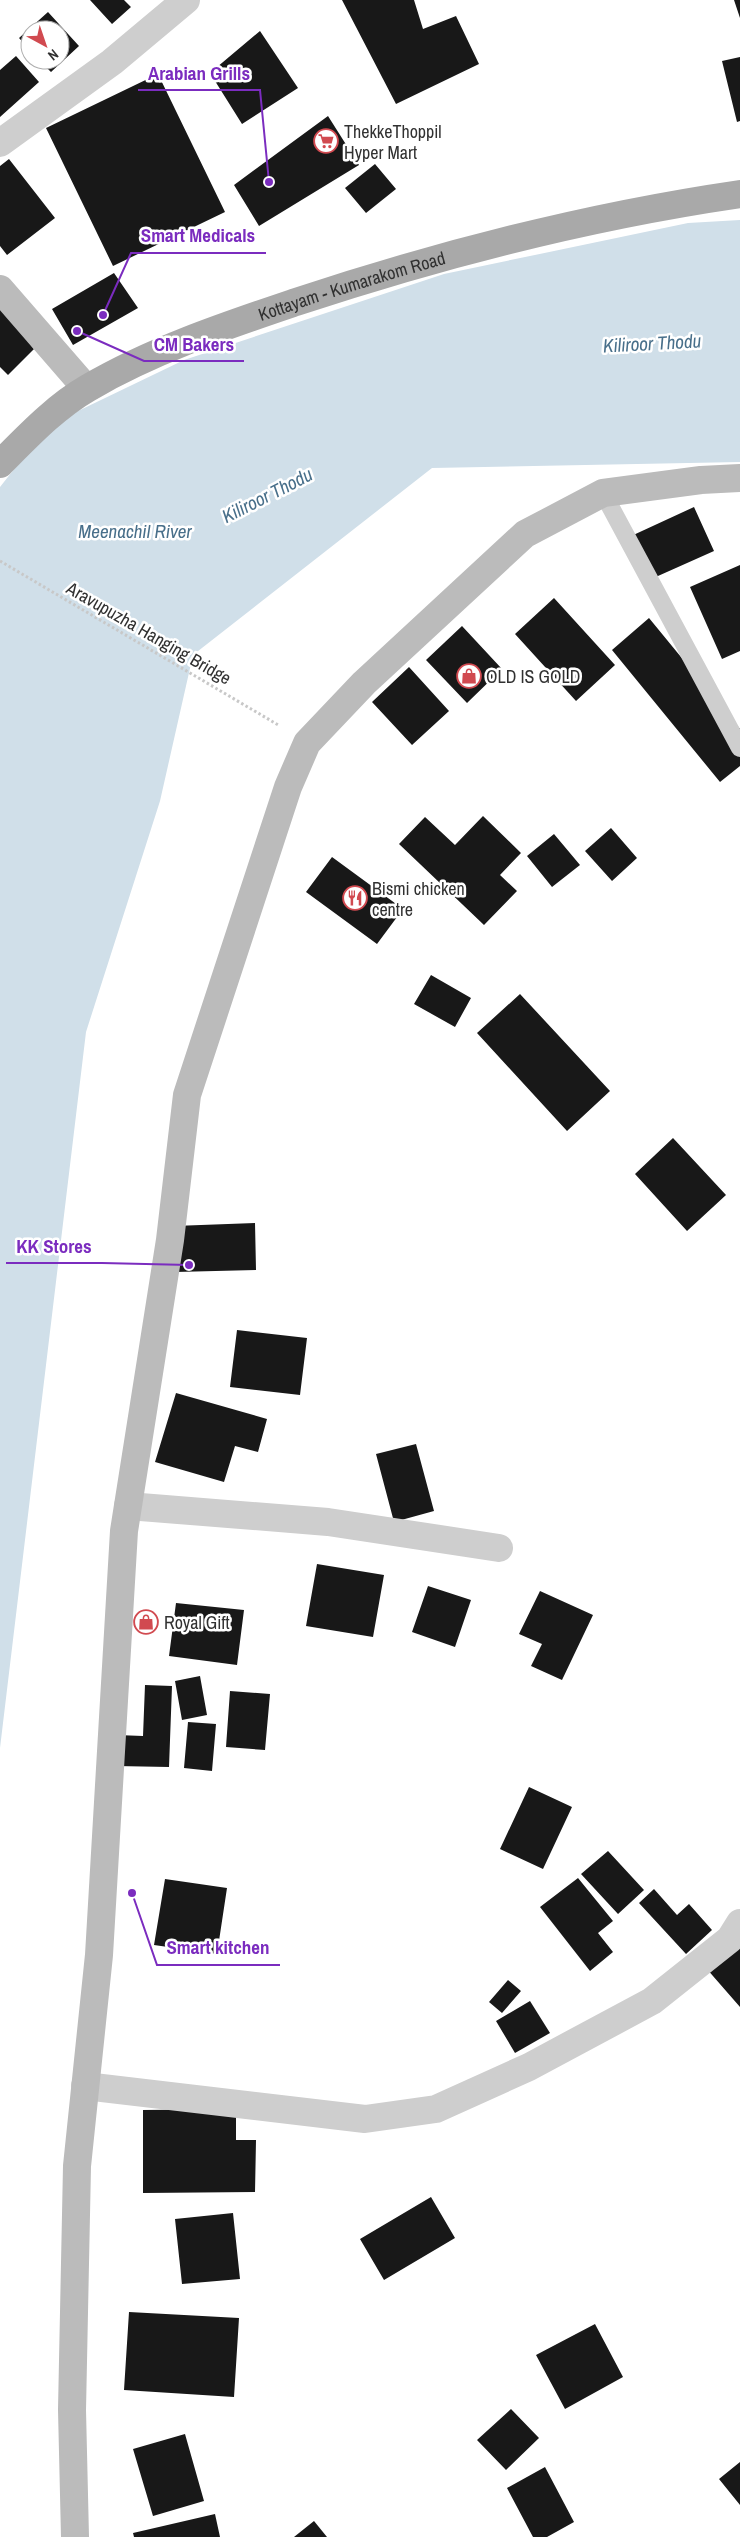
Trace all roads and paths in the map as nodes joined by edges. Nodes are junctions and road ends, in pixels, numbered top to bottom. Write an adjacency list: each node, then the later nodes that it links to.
1 (186, 0): 2 (street)
2 (0, 143)
3 (740, 194): 5 (main road, Kottayam - Kumarakom Road)
4 (0, 290): 5 (street)
5 (86, 388): 6 (main road, Kottayam - Kumarakom Road)
6 (0, 464)
7 (740, 478): 8 (street)
8 (603, 493): 11 (lane); 12 (street)
9 (0, 561): 10 (path, Aravupuzha Hanging Bridge)
10 (284, 729)
11 (740, 748)
12 (128, 1506): 13 (street); 15 (street)
13 (499, 1548)
14 (740, 1923): 15 (street)
15 (86, 2086): 16 (street)
16 (76, 2537)

